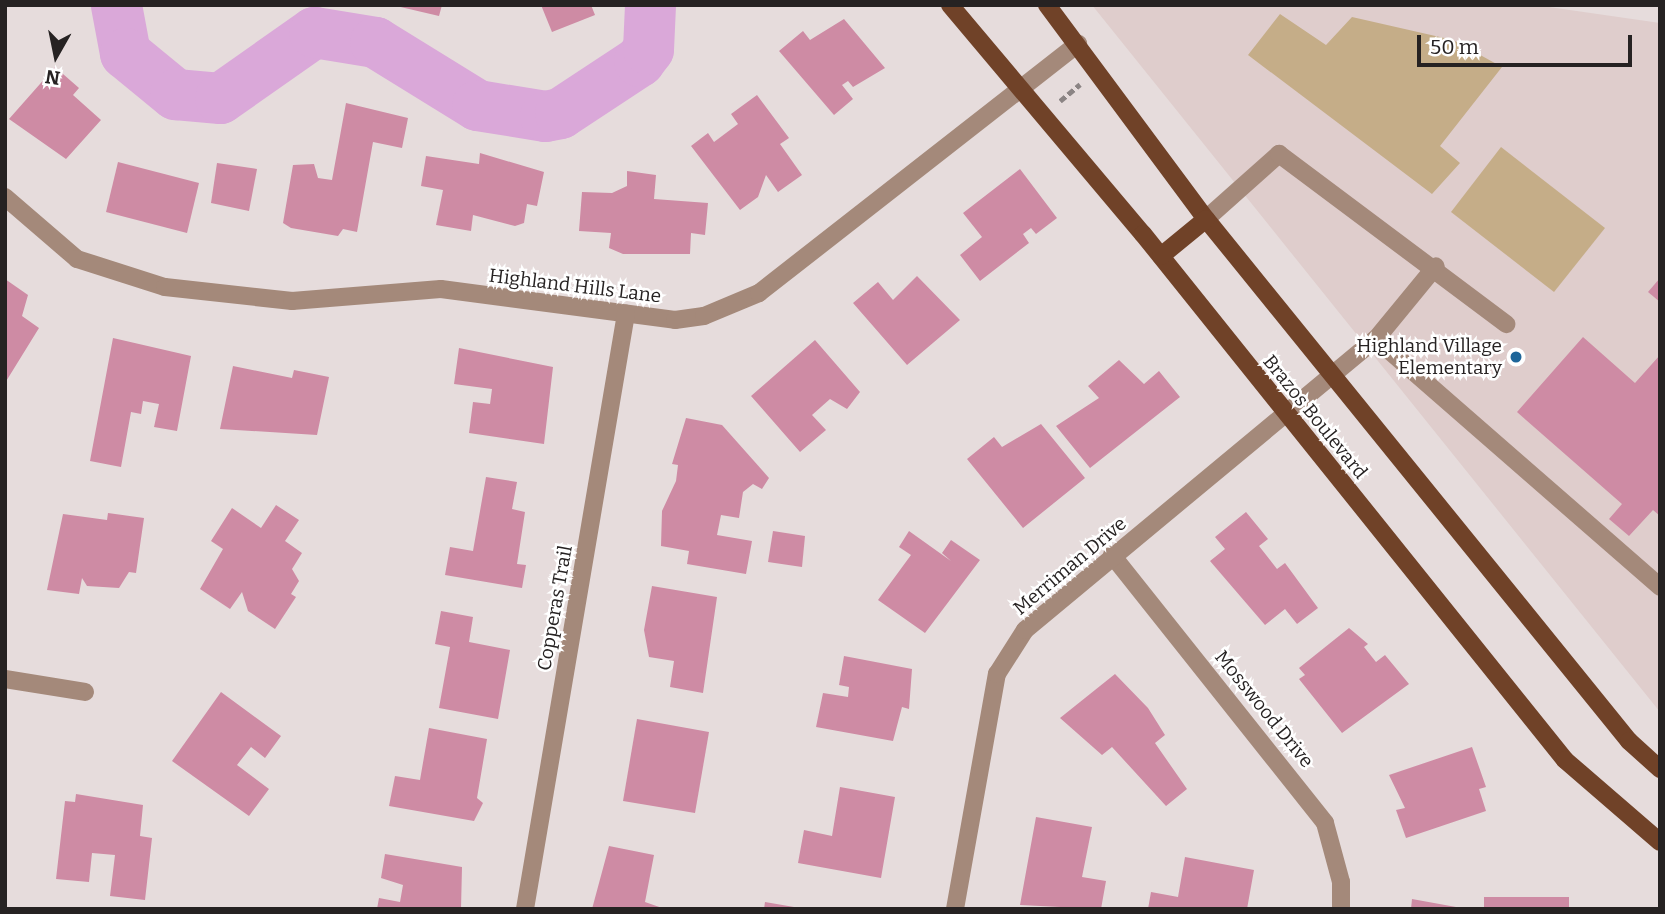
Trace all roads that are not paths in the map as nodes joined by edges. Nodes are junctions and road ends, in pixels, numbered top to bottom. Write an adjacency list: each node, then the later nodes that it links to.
1 (950, 5): 4 (main road, Brazos Boulevard)
2 (1047, 5): 3 (main road, Brazos Boulevard)
3 (1078, 44): 4 (street, Highland Hills Lane); 6 (main road, Brazos Boulevard)
4 (1024, 88): 7 (main road, Brazos Boulevard); 9 (street, Highland Hills Lane)
5 (5, 197): 9 (street, Highland Hills Lane)
6 (1206, 219): 7 (main road); 8 (street); 12 (main road, Brazos Boulevard)
7 (1161, 256): 13 (main road, Brazos Boulevard)
8 (1436, 267): 10 (street); 11 (street, Merriman Drive)
9 (626, 314): 20 (street, Copperas Trail)
10 (1506, 324)
11 (1376, 338): 12 (street, Merriman Drive); 15 (street)
12 (1331, 374): 13 (street, Merriman Drive); 18 (main road, Brazos Boulevard)
13 (1286, 415): 14 (street, Merriman Drive); 19 (main road, Brazos Boulevard)
14 (1112, 555): 21 (street, Merriman Drive); 22 (street, Mosswood Drive)
15 (1660, 587)
16 (5, 679): 17 (street)
17 (85, 692)
18 (1660, 769)
19 (1660, 842)
20 (525, 909)
21 (955, 909)
22 (1340, 909)

